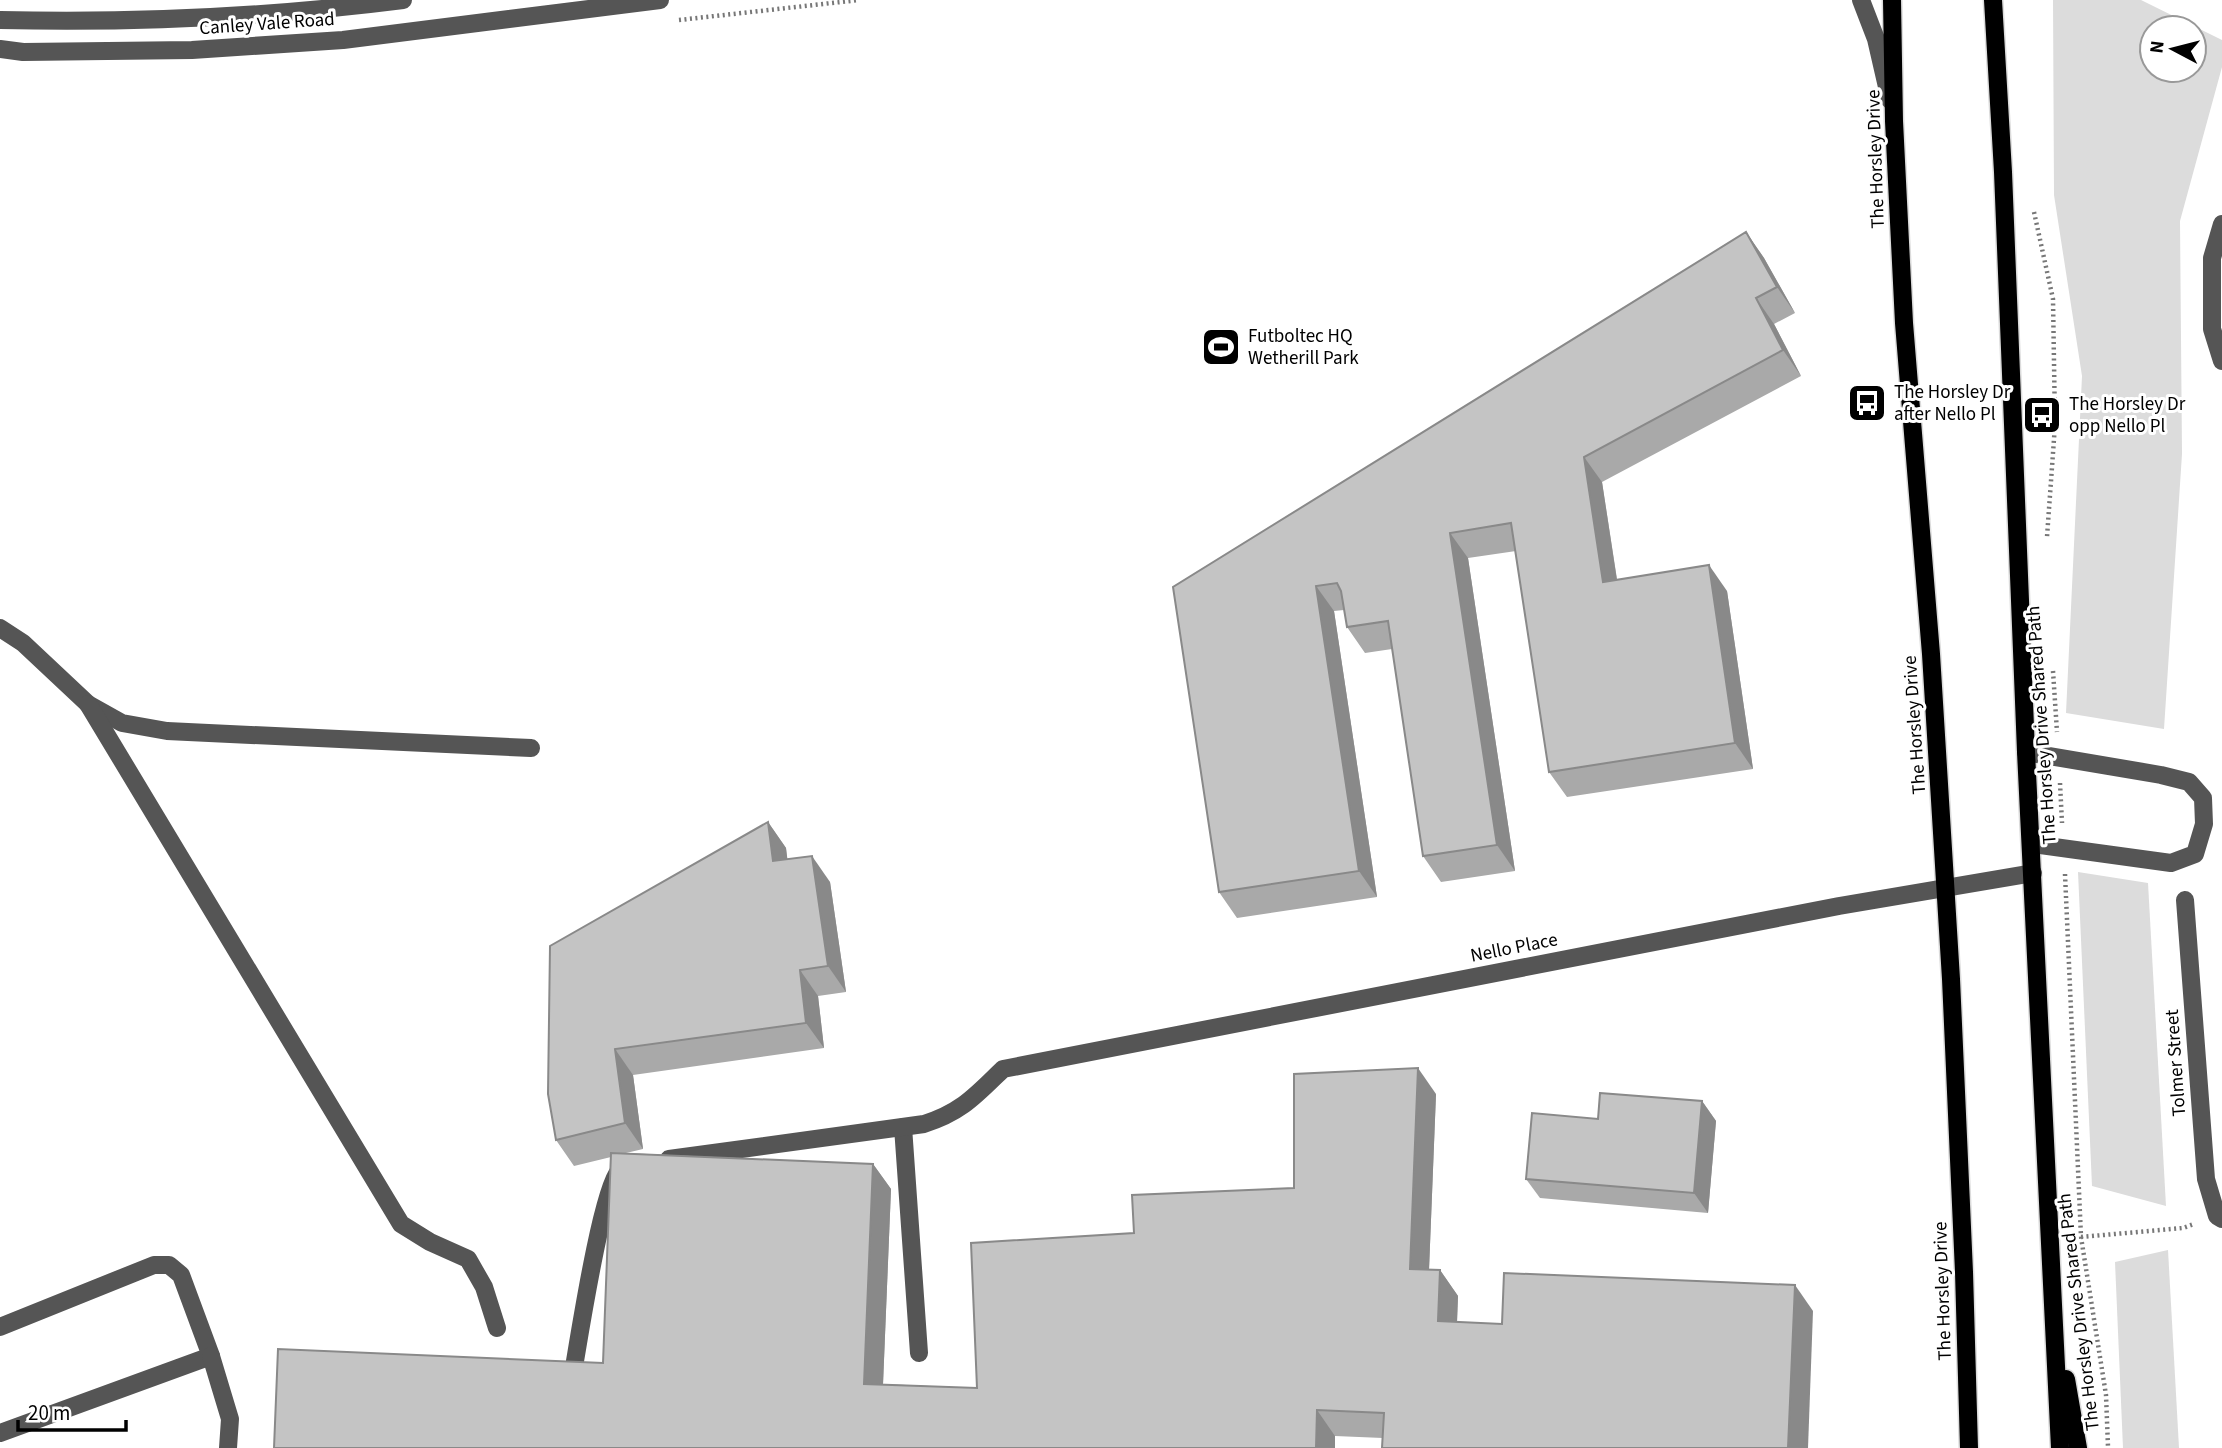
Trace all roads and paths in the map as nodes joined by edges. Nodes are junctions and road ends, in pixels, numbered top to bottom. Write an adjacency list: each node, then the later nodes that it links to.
1 (403, 0): 6 (street)
2 (660, 0): 7 (street, Canley Vale Road)
3 (1861, 0): 8 (street)
4 (1892, 0): 8 (main road, The Horsley Drive)
5 (1993, 0): 17 (main road)
6 (0, 20)
7 (0, 50)
8 (1894, 121): 22 (main road, The Horsley Drive)
9 (2034, 209): 12 (path)
10 (2222, 225): 11 (street)
11 (2222, 361)
12 (2047, 545)
13 (0, 628): 15 (street)
14 (2053, 664): 18 (path, The Horsley Drive Shared Path)
15 (88, 704): 16 (street); 29 (street)
16 (531, 748)
17 (2026, 752): 18 (street); 19 (main road)
18 (2059, 757): 20 (path, The Horsley Drive Shared Path); 20 (street)
19 (2032, 844): 20 (street); 21 (main road)
20 (2064, 849): 26 (path, The Horsley Drive Shared Path)
21 (2033, 873): 22 (street, Nello Place); 27 (main road)
22 (1946, 887): 24 (street, Nello Place); 35 (main road, The Horsley Drive)
23 (2185, 900): 25 (street, Tolmer Street)
24 (902, 1127): 30 (street); 32 (street)
25 (2220, 1218): 26 (path)
26 (2081, 1237): 38 (path, The Horsley Drive Shared Path)
27 (2053, 1310): 36 (main road); 37 (main road)
28 (0, 1327): 31 (street)
29 (497, 1328)
30 (919, 1353)
31 (212, 1356): 33 (street); 34 (street)
32 (574, 1367)
33 (0, 1433)
34 (228, 1448)
35 (1969, 1448)
36 (2060, 1448)
37 (2078, 1448)
38 (2108, 1448)

